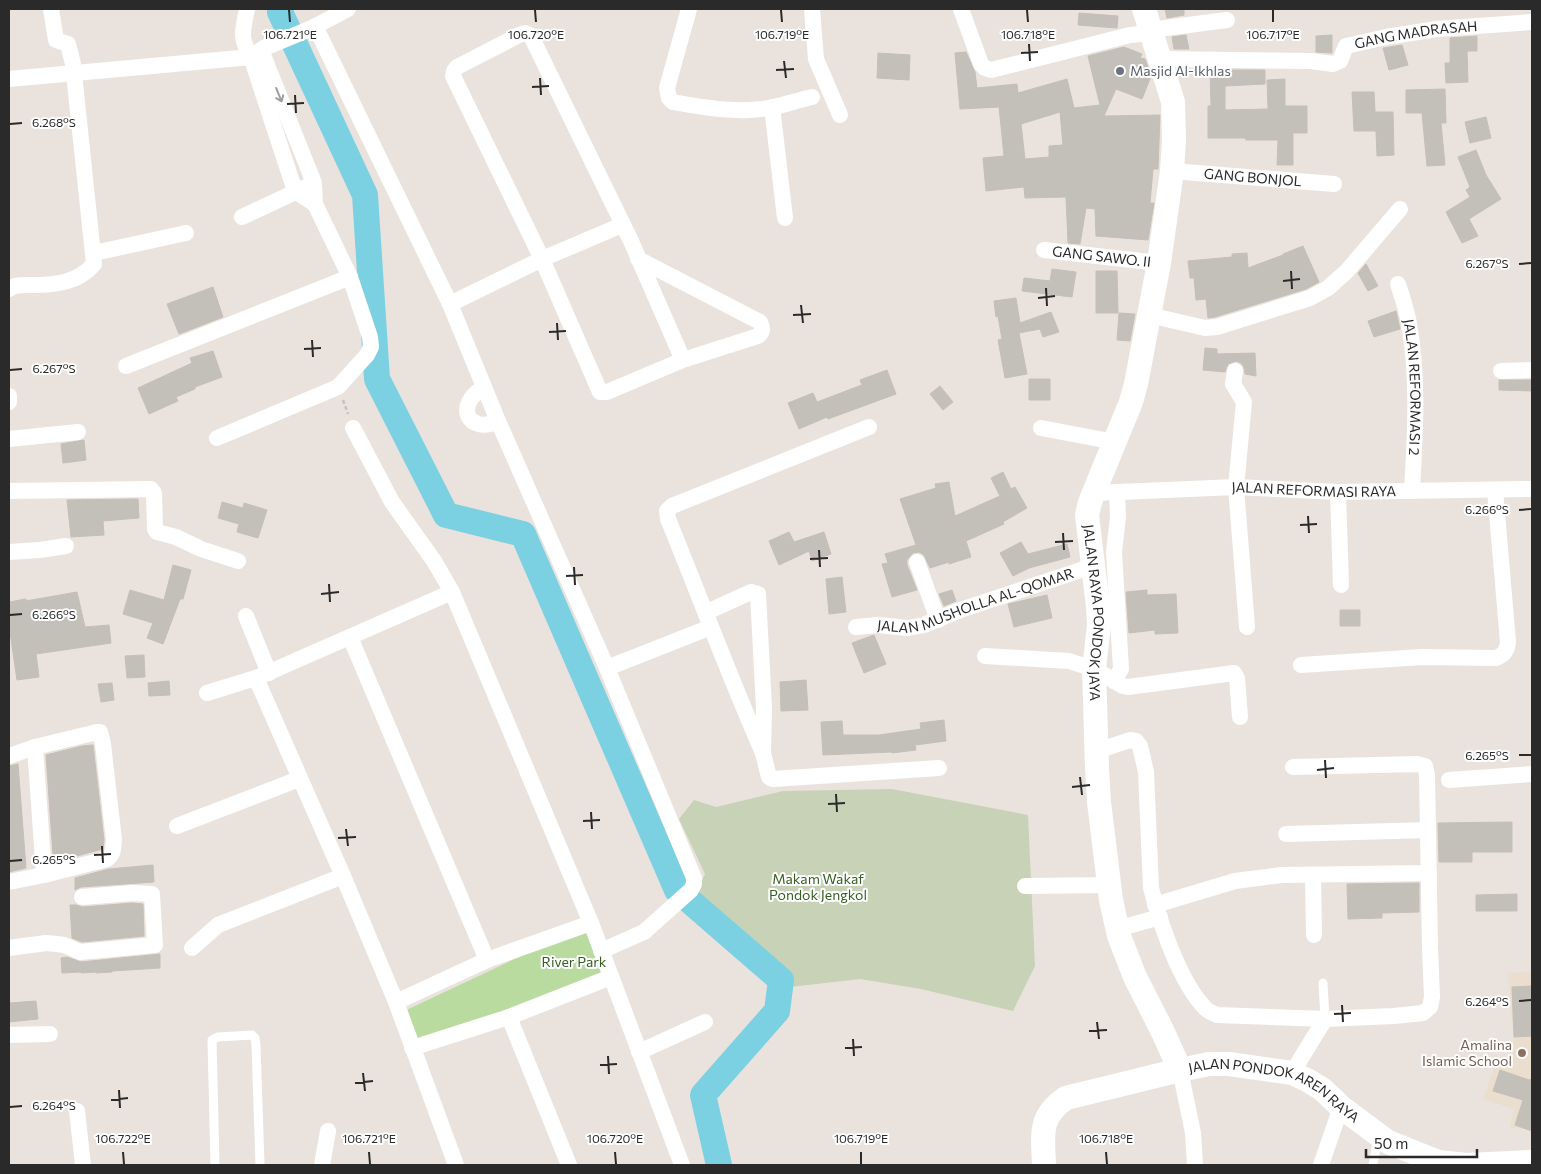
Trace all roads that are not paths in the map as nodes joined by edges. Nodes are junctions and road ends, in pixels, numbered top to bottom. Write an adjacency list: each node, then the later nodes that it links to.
1 (51, 9): 28 (street)
2 (246, 9): 11 (street)
3 (348, 9): 10 (street)
4 (689, 9): 15 (street)
5 (813, 9): 16 (street)
6 (960, 9): 9 (street)
7 (1227, 20): 9 (street)
8 (1532, 22): 12 (street, GANG MADRASAH)
9 (1148, 24): 12 (main road, JALAN RAYA PONDOK JAYA)
10 (313, 27): 11 (street); 35 (street)
11 (259, 52): 13 (street); 18 (street, one-way to 18); 20 (street)
12 (1160, 59): 17 (main road, JALAN RAYA PONDOK JAYA)
13 (9, 79)
14 (812, 97): 15 (street)
15 (772, 107): 24 (street)
16 (840, 115)
17 (1172, 171): 19 (street, GANG BONJOL); 31 (main road, JALAN RAYA PONDOK JAYA)
18 (314, 183): 20 (street); 21 (street)
19 (1334, 184)
20 (295, 191): 21 (street); 23 (street)
21 (315, 204): 32 (street)
22 (1400, 210): 36 (street)
23 (242, 217)
24 (784, 218)
25 (622, 225): 29 (street); 29 (street); 30 (street)
26 (186, 233): 28 (street)
27 (1044, 250): 31 (street, GANG SAWO. II)
28 (94, 253): 34 (street)
29 (542, 259): 35 (street); 37 (street)
30 (638, 259): 37 (street); 37 (street)
31 (1159, 263): 36 (main road, JALAN RAYA PONDOK JAYA)
32 (350, 277): 38 (street); 50 (street)
33 (1398, 284): 57 (street, JALAN REFORMASI 2)
34 (9, 289)
35 (450, 304): 42 (street)
36 (1149, 315): 52 (main road, JALAN RAYA PONDOK JAYA)
37 (683, 360)
38 (126, 366)
39 (1532, 370): 41 (street)
40 (1235, 371): 53 (street)
41 (1501, 371)
42 (484, 387): 45 (street); 45 (street)
43 (9, 396): 44 (street)
44 (9, 402)
45 (498, 421): 75 (street)
46 (869, 427): 68 (street)
47 (353, 428): 66 (street)
48 (1041, 428): 52 (street)
49 (78, 432): 51 (street)
50 (218, 438)
51 (9, 439)
52 (1115, 442): 59 (main road, JALAN RAYA PONDOK JAYA)
53 (1236, 487): 58 (street, JALAN REFORMASI RAYA); 59 (street, JALAN REFORMASI RAYA); 71 (street)
54 (1532, 489): 55 (street, JALAN REFORMASI RAYA)
55 (1495, 490): 57 (street, JALAN REFORMASI RAYA); 74 (street)
56 (9, 491): 62 (street)
57 (1412, 491): 58 (street, JALAN REFORMASI RAYA)
58 (1338, 492): 65 (street)
59 (1101, 496): 64 (main road, JALAN RAYA PONDOK JAYA); 78 (street)
60 (66, 546): 61 (street)
61 (9, 552)
62 (238, 562)
63 (917, 562): 69 (street)
64 (1093, 566): 69 (street, JALAN MUSHOLLA AL-QOMAR); 76 (main road, JALAN RAYA PONDOK JAYA)
65 (1341, 585)
66 (452, 592): 72 (street); 102 (street)
67 (246, 616): 77 (street)
68 (709, 620): 75 (street); 83 (street); 83 (street)
69 (938, 620): 70 (street, JALAN MUSHOLLA AL-QOMAR)
70 (856, 627)
71 (1246, 627)
72 (350, 637): 77 (street); 108 (street)
73 (985, 656): 76 (street)
74 (1301, 664)
75 (607, 668): 107 (street)
76 (1094, 669): 78 (street); 82 (main road, JALAN RAYA PONDOK JAYA)
77 (262, 676): 79 (street); 88 (street)
78 (1114, 681): 80 (street)
79 (207, 693)
80 (1240, 717)
81 (35, 747): 84 (street); 94 (street); 94 (street)
82 (1097, 751): 98 (main road, JALAN RAYA PONDOK JAYA); 101 (street)
83 (763, 752): 86 (street)
84 (9, 756)
85 (1293, 767): 91 (street)
86 (939, 768)
87 (1532, 774): 89 (street)
88 (299, 779): 90 (street); 96 (street)
89 (1449, 780)
90 (177, 826)
91 (1428, 830): 92 (street); 93 (street)
92 (1286, 834)
93 (1430, 873): 95 (street); 113 (street)
94 (44, 875): 97 (street)
95 (1313, 875): 101 (street); 104 (street)
96 (344, 876): 106 (street); 111 (street)
97 (9, 882)
98 (1109, 885): 99 (street); 103 (main road, JALAN RAYA PONDOK JAYA)
99 (1025, 886)
100 (82, 898): 105 (street)
101 (1158, 911): 103 (street); 113 (street)
102 (591, 923): 107 (street); 108 (street)
103 (1118, 929): 120 (main road, JALAN RAYA PONDOK JAYA)
104 (1314, 935)
105 (9, 948)
106 (192, 948)
107 (601, 951): 109 (street)
108 (486, 960): 111 (street)
109 (611, 977): 112 (street); 118 (street)
110 (1323, 983): 113 (lane)
111 (396, 1002): 117 (street)
112 (509, 1018): 117 (street); 131 (street)
113 (1325, 1019): 119 (street)
114 (704, 1022): 118 (street)
115 (50, 1034): 116 (street)
116 (9, 1035)
117 (412, 1048): 130 (street)
118 (639, 1052): 132 (street)
119 (1299, 1063): 120 (main road, JALAN PONDOK AREN RAYA); 121 (main road, JALAN PONDOK AREN RAYA)
120 (1180, 1070): 133 (main road, JALAN PONDOK AREN RAYA); 134 (street)
121 (1341, 1107): 124 (main road, JALAN PONDOK AREN RAYA); 135 (street)
122 (77, 1111): 126 (street)
123 (328, 1131): 129 (street)
124 (1378, 1135): 136 (lane); 137 (main road, JALAN PONDOK AREN RAYA)
125 (1532, 1162): 137 (main road, JALAN PONDOK AREN RAYA)
126 (83, 1165)
127 (215, 1165): 128 (lane)
128 (260, 1165)
129 (322, 1165)
130 (456, 1165)
131 (569, 1165)
132 (682, 1165)
133 (1044, 1165)
134 (1196, 1165)
135 (1321, 1165)
136 (1373, 1165)
137 (1467, 1165)

